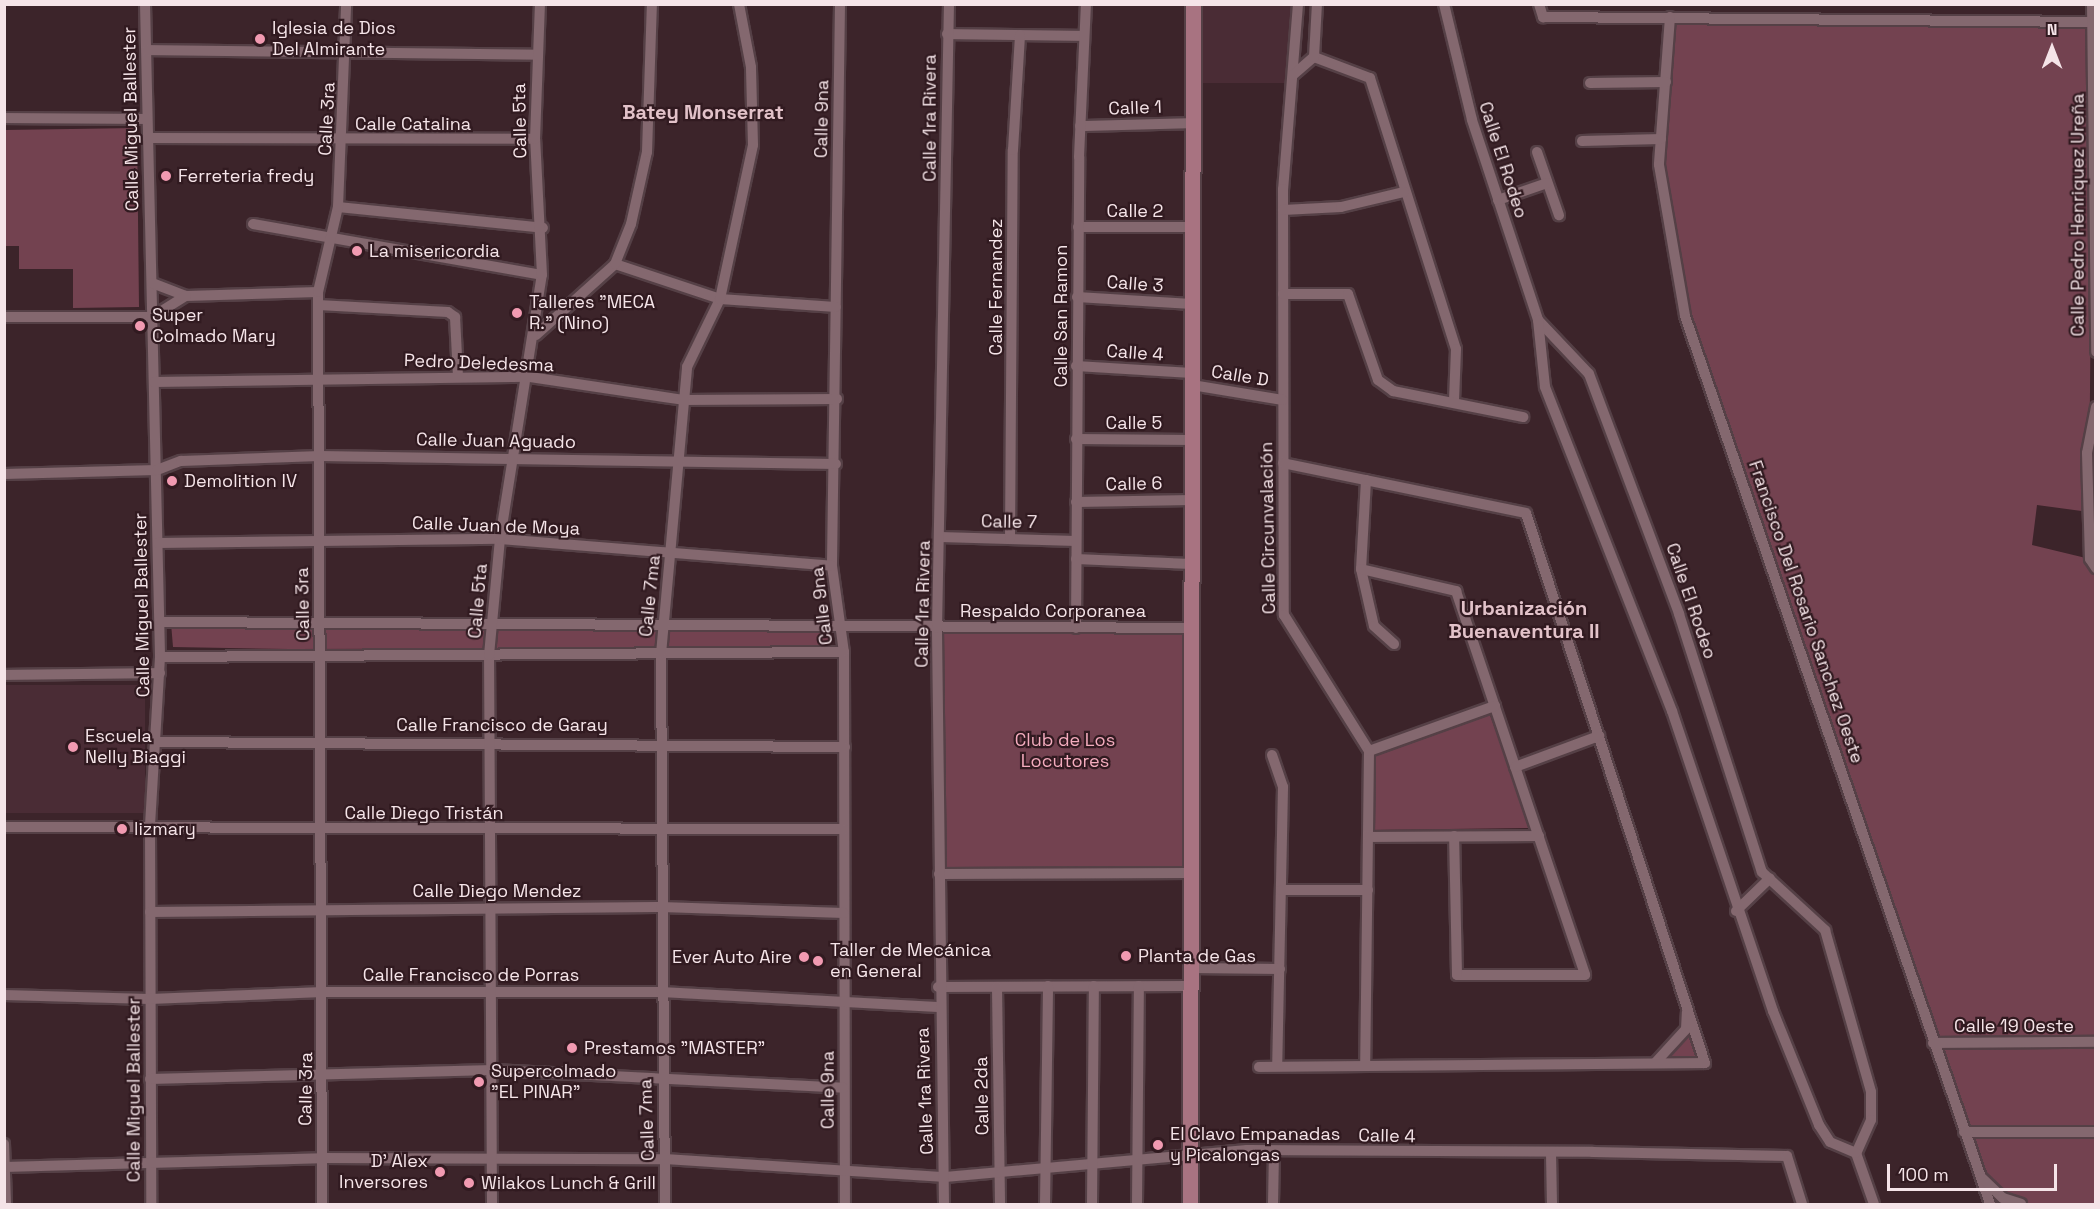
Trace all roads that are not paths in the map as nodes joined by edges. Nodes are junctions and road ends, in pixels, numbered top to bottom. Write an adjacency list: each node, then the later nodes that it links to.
1 (145, 4): 20 (street, Calle Miguel Ballester)
2 (346, 4): 21 (street, Calle 3ra)
3 (540, 4): 22 (street, Calle 5ta)
4 (652, 4): 50 (street)
5 (739, 4): 57 (street, Calle 7ma)
6 (840, 4): 60 (street, Calle 9na)
7 (949, 4): 17 (street, Calle 1ra Rivera)
8 (1086, 4): 19 (street, Calle San Ramon)
9 (1193, 4): 30 (street)
10 (1298, 4): 24 (street, Calle Circunvalación)
11 (1317, 4): 23 (street)
12 (1444, 4): 40 (street, Calle El Rodeo)
13 (1539, 4): 15 (street)
14 (2092, 4): 16 (street, Calle Pedro Henriquez Ureña)
15 (1670, 17): 16 (street); 25 (street, Francisco Del Rosario Sanchez Oeste)
16 (2094, 22): 29 (street, Calle Pedro Henriquez Ureña)
17 (947, 34): 18 (street); 90 (street, Calle 1ra Rivera)
18 (1020, 35): 19 (street); 92 (street, Calle Fernandez)
19 (1084, 36): 31 (street, Calle San Ramon)
20 (147, 50): 21 (street); 28 (street, Calle Miguel Ballester)
21 (346, 54): 22 (street); 35 (street, Calle 3ra)
22 (536, 55): 33 (street, Calle 5ta)
23 (1314, 57): 24 (street); 39 (street)
24 (1293, 75): 42 (street, Calle Circunvalación)
25 (1666, 82): 26 (street); 34 (street, Francisco Del Rosario Sanchez Oeste)
26 (1590, 83)
27 (4, 118): 28 (street)
28 (147, 119): 32 (street, Calle Miguel Ballester)
29 (2094, 119): 44 (street, Calle Pedro Henriquez Ureña)
30 (1192, 123): 31 (street, Calle 1); 47 (street)
31 (1080, 126): 46 (street, Calle San Ramon)
32 (148, 138): 35 (street, Calle Catalina); 52 (street, Calle Miguel Ballester)
33 (535, 139): 35 (street, Calle Catalina); 48 (street, Calle 5ta)
34 (1661, 139): 36 (street); 165 (street, Francisco Del Rosario Sanchez Oeste)
35 (344, 141): 41 (street, Calle 3ra)
36 (1582, 141)
37 (1537, 152): 38 (street)
38 (1547, 183): 40 (street); 43 (street)
39 (1404, 192): 42 (street); 75 (street)
40 (1498, 200): 63 (street, Calle El Rodeo)
41 (338, 207): 48 (street); 49 (street, Calle 3ra)
42 (1283, 210): 54 (street, Calle Circunvalación)
43 (1559, 215)
44 (2094, 215): 65 (street, Calle Pedro Henriquez Ureña)
45 (253, 224): 49 (street)
46 (1078, 227): 47 (street, Calle 2); 56 (street, Calle San Ramon)
47 (1191, 227): 58 (street)
48 (543, 228): 51 (street, Calle 5ta)
49 (332, 234): 51 (street); 53 (street, Calle 3ra)
50 (615, 264): 57 (street); 64 (street)
51 (542, 275): 64 (street, Calle 5ta)
52 (152, 283): 55 (street); 62 (street, Calle Miguel Ballester)
53 (318, 292): 55 (street); 59 (street, Calle 3ra)
54 (1283, 294): 74 (street, Calle Circunvalación); 75 (street)
55 (186, 296): 62 (street)
56 (1077, 297): 58 (street, Calle 3); 66 (street, Calle San Ramon)
57 (720, 300): 60 (street); 73 (street, Calle 7ma)
58 (1192, 304): 70 (street)
59 (318, 305): 67 (street, Calle 3ra); 68 (street)
60 (836, 307): 72 (street, Calle 9na)
61 (4, 317): 62 (street)
62 (152, 317): 71 (street, Calle Miguel Ballester)
63 (1538, 320): 139 (street, Calle El Rodeo); 145 (street)
64 (536, 335): 69 (street, Calle 5ta)
65 (2096, 352)
66 (1076, 366): 70 (street, Calle 4); 78 (street, Calle San Ramon)
67 (318, 376): 68 (street, Pedro Deledesma); 71 (street, Pedro Deledesma); 80 (street, Calle 3ra)
68 (458, 376): 69 (street, Pedro Deledesma)
69 (530, 377): 73 (street, Pedro Deledesma); 81 (street, Calle 5ta)
70 (1192, 379): 74 (street, Calle D); 79 (street)
71 (154, 381): 85 (street, Calle Miguel Ballester)
72 (837, 399): 73 (street, Pedro Deledesma); 84 (street, Calle 9na)
73 (683, 400): 82 (street, Calle 7ma)
74 (1283, 400): 83 (street, Calle Circunvalación)
75 (1454, 401): 77 (street)
76 (2096, 407): 100 (street)
77 (1523, 417)
78 (1076, 439): 79 (street, Calle 5); 89 (street, Calle San Ramon)
79 (1192, 440): 88 (street)
80 (320, 456): 81 (street, Calle Juan Aguado); 85 (street, Calle Juan Aguado); 94 (street, Calle 3ra)
81 (516, 456): 82 (street, Calle Juan Aguado); 91 (street, Calle 5ta)
82 (676, 461): 84 (street, Calle Juan Aguado); 96 (street, Calle 7ma)
83 (1283, 463): 87 (street); 125 (street, Calle Circunvalación)
84 (836, 464): 99 (street, Calle 9na)
85 (157, 470): 86 (street, Calle Juan Aguado); 95 (street, Calle Miguel Ballester)
86 (4, 474)
87 (1366, 480): 101 (street); 119 (street)
88 (1192, 500): 89 (street, Calle 6); 98 (street)
89 (1076, 502): 93 (street, Calle San Ramon)
90 (940, 537): 92 (street, Calle 7); 106 (street, Calle 1ra Rivera)
91 (500, 539): 94 (street, Calle Juan de Moya); 96 (street, Calle Juan de Moya); 104 (street, Calle 5ta)
92 (1010, 539): 93 (street, Calle 7)
93 (1076, 540): 97 (street, Calle San Ramon)
94 (319, 541): 95 (street, Calle Juan de Moya); 103 (street, Calle 3ra)
95 (158, 543): 102 (street, Calle Miguel Ballester)
96 (671, 551): 99 (street, Calle Juan de Moya); 105 (street, Calle 7ma)
97 (1076, 559): 98 (street); 107 (street, Calle San Ramon)
98 (1192, 564): 108 (street)
99 (832, 566): 109 (street, Calle 9na)
100 (2096, 568)
101 (1361, 569): 110 (street); 118 (street)
102 (160, 622): 103 (street, Respaldo Corporanea); 114 (street, Calle Miguel Ballester)
103 (318, 624): 104 (street, Respaldo Corporanea); 115 (street, Calle 3ra)
104 (491, 627): 105 (street, Respaldo Corporanea); 113 (street, Calle 5ta)
105 (664, 627): 109 (street, Respaldo Corporanea); 112 (street, Calle 7ma)
106 (937, 628): 107 (street, Respaldo Corporanea); 109 (street, Respaldo Corporanea); 138 (street, Calle 1ra Rivera)
107 (1076, 628): 108 (street, Respaldo Corporanea)
108 (1192, 628): 137 (street)
109 (842, 629): 111 (street, Calle 9na)
110 (1394, 644)
111 (844, 652): 112 (street); 124 (street, Calle 9na)
112 (661, 654): 113 (street); 122 (street, Calle 7ma)
113 (489, 655): 115 (street); 123 (street, Calle 5ta)
114 (160, 657): 115 (street); 116 (street, Calle Miguel Ballester)
115 (322, 658): 120 (street, Calle 3ra)
116 (160, 673): 117 (street); 121 (street, Calle Miguel Ballester)
117 (4, 675)
118 (1495, 706): 125 (street); 127 (street)
119 (1599, 736): 127 (street); 162 (street)
120 (323, 740): 121 (street, Calle Francisco de Garay); 123 (street, Calle Francisco de Garay); 130 (street, Calle 3ra)
121 (159, 742): 128 (street, Calle Miguel Ballester)
122 (662, 742): 123 (street, Calle Francisco de Garay); 124 (street, Calle Francisco de Garay); 131 (street, Calle 7ma)
123 (490, 743): 133 (street, Calle 5ta)
124 (845, 747): 132 (street, Calle 9na)
125 (1369, 752): 136 (street)
126 (1272, 755): 140 (street)
127 (1515, 767): 135 (street)
128 (150, 826): 129 (street, Calle Diego Tristán); 130 (street, Calle Diego Tristán); 146 (street, Calle Miguel Ballester)
129 (4, 827)
130 (324, 829): 133 (street, Calle Diego Tristán); 144 (street, Calle 3ra)
131 (662, 829): 132 (street, Calle Diego Tristán); 133 (street, Calle Diego Tristán); 143 (street, Calle 7ma)
132 (843, 829): 147 (street, Calle 9na)
133 (490, 830): 142 (street, Calle 5ta)
134 (1454, 836): 135 (street); 135 (street); 136 (street)
135 (1539, 836)
136 (1368, 837): 141 (street)
137 (1190, 873): 138 (street); 148 (street)
138 (939, 874): 154 (street, Calle 1ra Rivera)
139 (1770, 879): 145 (street); 180 (street, Calle El Rodeo)
140 (1281, 890): 141 (street); 149 (street)
141 (1368, 890): 166 (street)
142 (494, 907): 143 (street, Calle Diego Mendez); 144 (street, Calle Diego Mendez); 156 (street, Calle 5ta)
143 (661, 907): 147 (street, Calle Diego Mendez); 158 (street, Calle 7ma)
144 (323, 909): 146 (street, Calle Diego Mendez); 157 (street, Calle 3ra)
145 (1736, 911): 180 (street)
146 (150, 912): 160 (street, Calle Miguel Ballester)
147 (844, 913): 161 (street, Calle 9na)
148 (1190, 968): 149 (street); 153 (street)
149 (1280, 969): 168 (street)
150 (1048, 986): 151 (street); 155 (street); 189 (street)
151 (1094, 986): 152 (street); 187 (street)
152 (1139, 986): 153 (street); 186 (street)
153 (1190, 986): 181 (street)
154 (938, 987): 155 (street); 163 (street, Calle 1ra Rivera)
155 (997, 987): 192 (street, Calle 2da)
156 (491, 991): 157 (street, Calle Francisco de Porras); 158 (street, Calle Francisco de Porras); 170 (street, Calle 5ta)
157 (323, 992): 160 (street, Calle Francisco de Porras); 171 (street, Calle 3ra)
158 (661, 992): 161 (street, Calle Francisco de Porras); 172 (street, Calle 7ma)
159 (4, 995): 160 (street, Calle Francisco de Porras)
160 (150, 999): 173 (street, Calle Miguel Ballester)
161 (844, 1001): 163 (street, Calle Francisco de Porras); 174 (street, Calle 9na)
162 (1688, 1006): 167 (street); 167 (street)
163 (938, 1007): 193 (street, Calle 1ra Rivera)
164 (2096, 1042): 165 (street, Calle 19 Oeste)
165 (1933, 1043): 175 (street, Francisco Del Rosario Sanchez Oeste)
166 (1365, 1063): 167 (street); 168 (street)
167 (1655, 1063)
168 (1277, 1065): 169 (street)
169 (1259, 1067)
170 (493, 1070): 171 (street); 172 (street); 183 (street, Calle 5ta)
171 (323, 1076): 173 (street); 182 (street, Calle 3ra)
172 (662, 1076): 174 (street); 184 (street, Calle 7ma)
173 (150, 1079): 185 (street, Calle Miguel Ballester)
174 (844, 1088): 190 (street, Calle 9na)
175 (1964, 1132): 176 (street); 191 (street, Francisco Del Rosario Sanchez Oeste)
176 (2096, 1132)
177 (4, 1144): 188 (street)
178 (1274, 1151): 179 (street, Calle 4); 181 (street, Calle 4); 206 (street)
179 (1551, 1153): 207 (street); 208 (street, Calle 4)
180 (1856, 1153): 209 (street)
181 (1190, 1154): 186 (street, Calle 4); 205 (street)
182 (321, 1158): 183 (street, Calle 4); 185 (street, Calle 4); 196 (street, Calle 3ra)
183 (492, 1158): 184 (street, Calle 4); 197 (street, Calle 5ta)
184 (665, 1159): 190 (street, Calle 4); 198 (street, Calle 7ma)
185 (151, 1161): 188 (street, Calle 4); 195 (street, Calle Miguel Ballester)
186 (1138, 1161): 187 (street, Calle 4); 204 (street)
187 (1092, 1164): 189 (street, Calle 4); 203 (street)
188 (5, 1167): 194 (street)
189 (1045, 1170): 192 (street, Calle 4); 202 (street)
190 (845, 1173): 193 (street, Calle 4); 199 (street, Calle 9na)
191 (1977, 1173): 210 (street, Francisco Del Rosario Sanchez Oeste); 211 (street)
192 (1000, 1176): 193 (street, Calle 4); 201 (street, Calle 2da)
193 (945, 1177): 200 (street, Calle 1ra Rivera)
194 (6, 1204)
195 (151, 1204)
196 (322, 1204)
197 (492, 1204)
198 (665, 1204)
199 (845, 1204)
200 (944, 1204)
201 (1000, 1204)
202 (1045, 1204)
203 (1092, 1204)
204 (1137, 1204)
205 (1190, 1204)
206 (1273, 1204)
207 (1552, 1204)
208 (1802, 1204)
209 (1874, 1204)
210 (1990, 1204)
211 (2021, 1204)

